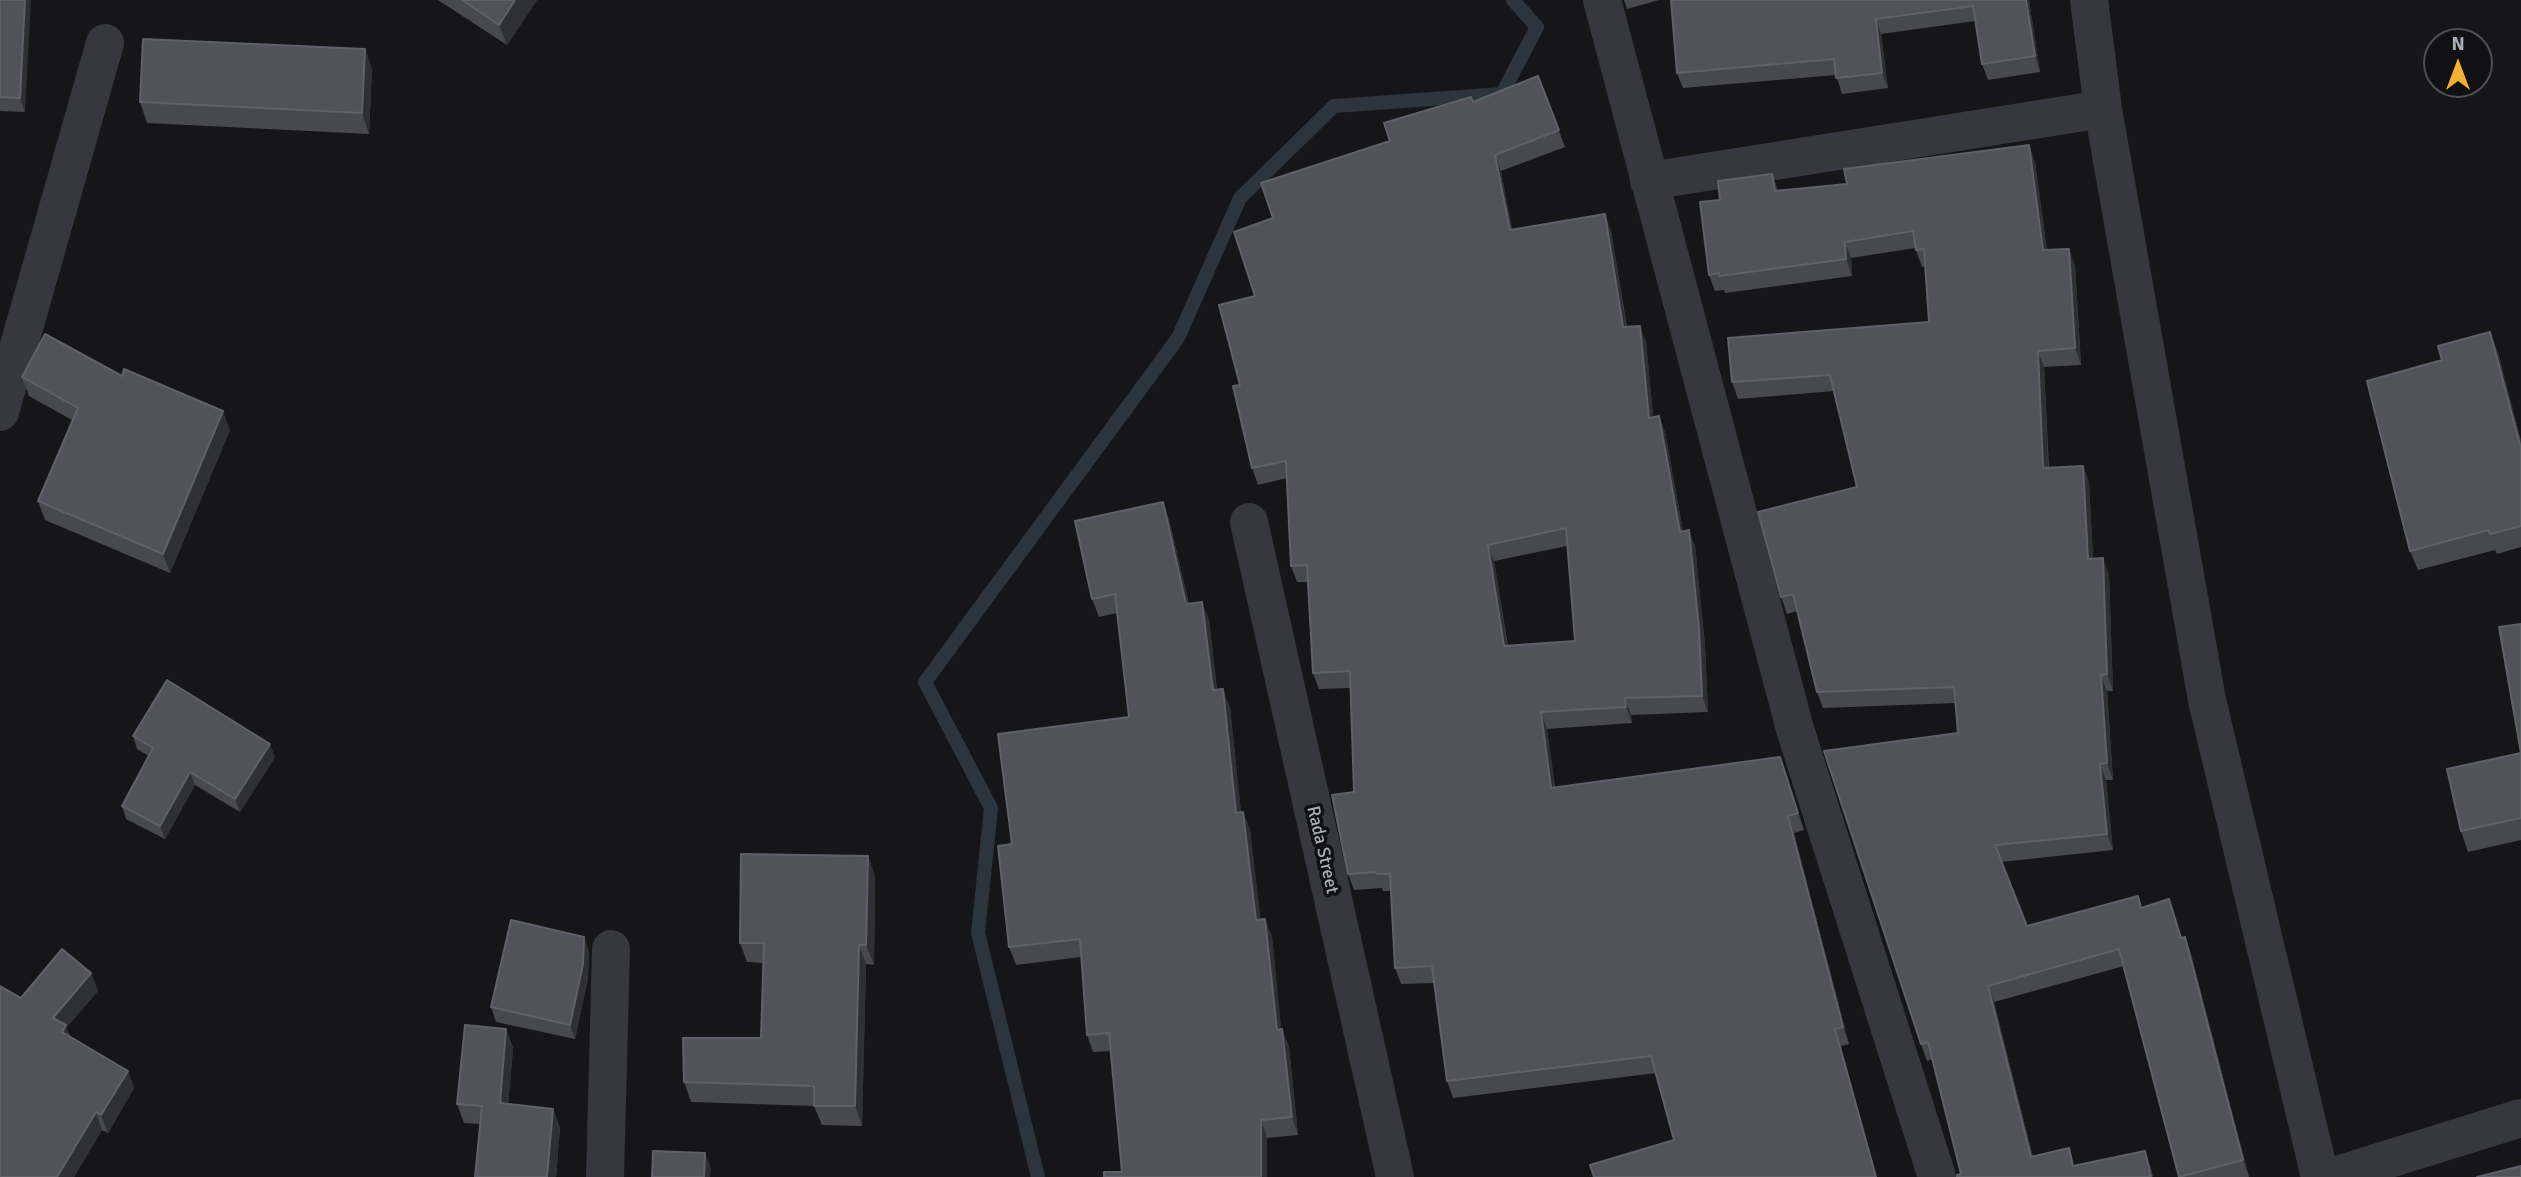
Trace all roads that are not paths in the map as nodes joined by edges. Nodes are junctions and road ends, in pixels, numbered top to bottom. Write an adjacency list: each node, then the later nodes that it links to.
1 (1602, 0): 5 (street)
2 (2089, 0): 4 (street)
3 (105, 43): 6 (street)
4 (2103, 108): 5 (street); 13 (street)
5 (1649, 181): 12 (street)
6 (0, 412)
7 (1249, 523): 11 (street, Rada Street)
8 (611, 949): 10 (street)
9 (2521, 1118): 14 (street)
10 (605, 1177)
11 (1395, 1177)
12 (1937, 1177)
13 (2320, 1177)
14 (2331, 1177)

